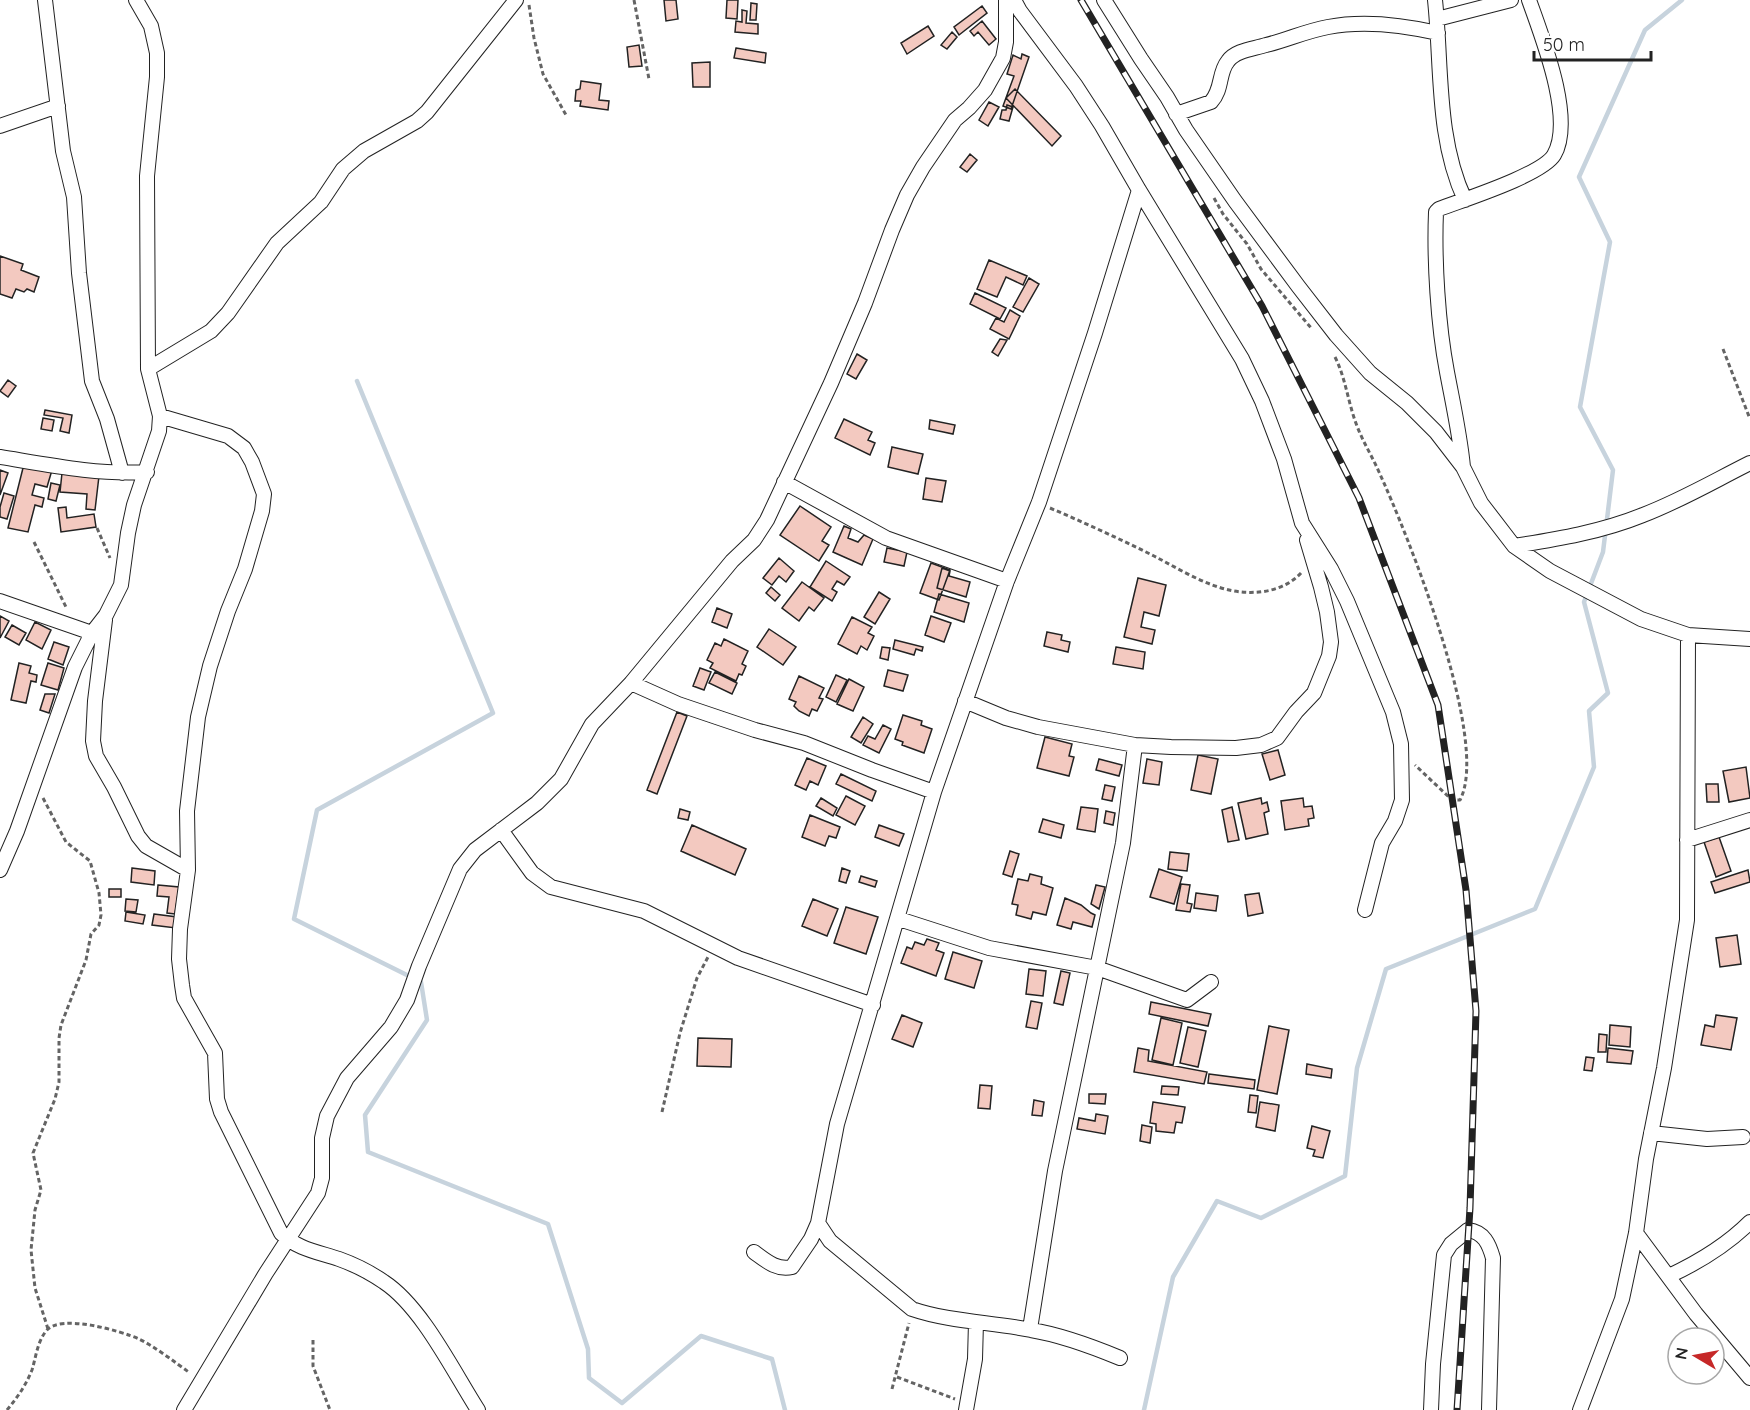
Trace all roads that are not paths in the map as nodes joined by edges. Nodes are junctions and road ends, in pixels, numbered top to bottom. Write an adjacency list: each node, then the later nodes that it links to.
1 (45, 0): 11 (street)
2 (136, 0): 16 (street)
3 (516, 0): 16 (street)
4 (1006, 0): 23 (street)
5 (1014, 0): 14 (street)
6 (1104, 0): 12 (street)
7 (1435, 0): 10 (street)
8 (1511, 0): 10 (street)
9 (1529, 0): 15 (street)
10 (1438, 26): 12 (street); 15 (street)
11 (58, 106): 13 (street); 22 (street)
12 (1176, 114): 20 (street)
13 (0, 126)
14 (1138, 190): 24 (street); 26 (street)
15 (1465, 200): 20 (street)
16 (148, 369): 17 (street)
17 (160, 416): 21 (street); 40 (street)
18 (0, 456): 22 (street)
19 (1750, 463): 25 (street)
20 (1463, 467): 25 (street)
21 (147, 472): 22 (street); 28 (street)
22 (122, 473)
23 (784, 482): 26 (street); 32 (street)
24 (1302, 523): 34 (street); 41 (street)
25 (1514, 546): 30 (street)
26 (1007, 581): 33 (street)
27 (0, 601): 29 (street)
28 (105, 615): 29 (street); 40 (street)
29 (92, 633): 39 (street)
30 (1688, 635): 31 (street); 38 (street)
31 (1750, 639)
32 (631, 682): 35 (street); 37 (street)
33 (965, 701): 34 (street); 35 (street)
34 (1135, 745): 43 (street)
35 (934, 792): 42 (street)
36 (1750, 820): 38 (street)
37 (501, 830): 45 (street); 51 (street)
38 (1687, 840): 46 (street)
39 (0, 870)
40 (188, 870): 51 (street)
41 (1365, 910)
42 (898, 919): 43 (street); 45 (street)
43 (1097, 968): 44 (street); 55 (street)
44 (1211, 982)
45 (873, 1005): 49 (street)
46 (1651, 1132): 47 (street); 50 (street)
47 (1743, 1137)
48 (1750, 1222): 53 (street)
49 (818, 1223): 52 (street); 54 (street)
50 (1636, 1233): 53 (street); 63 (street)
51 (288, 1241): 59 (street); 60 (street)
52 (754, 1252)
53 (1669, 1276): 57 (street)
54 (976, 1322): 55 (street); 58 (street)
55 (1030, 1329): 56 (street)
56 (1120, 1358)
57 (1750, 1378)
58 (967, 1407)
59 (184, 1410)
60 (478, 1410)
61 (1431, 1410): 62 (street)
62 (1490, 1410)
63 (1580, 1410)

